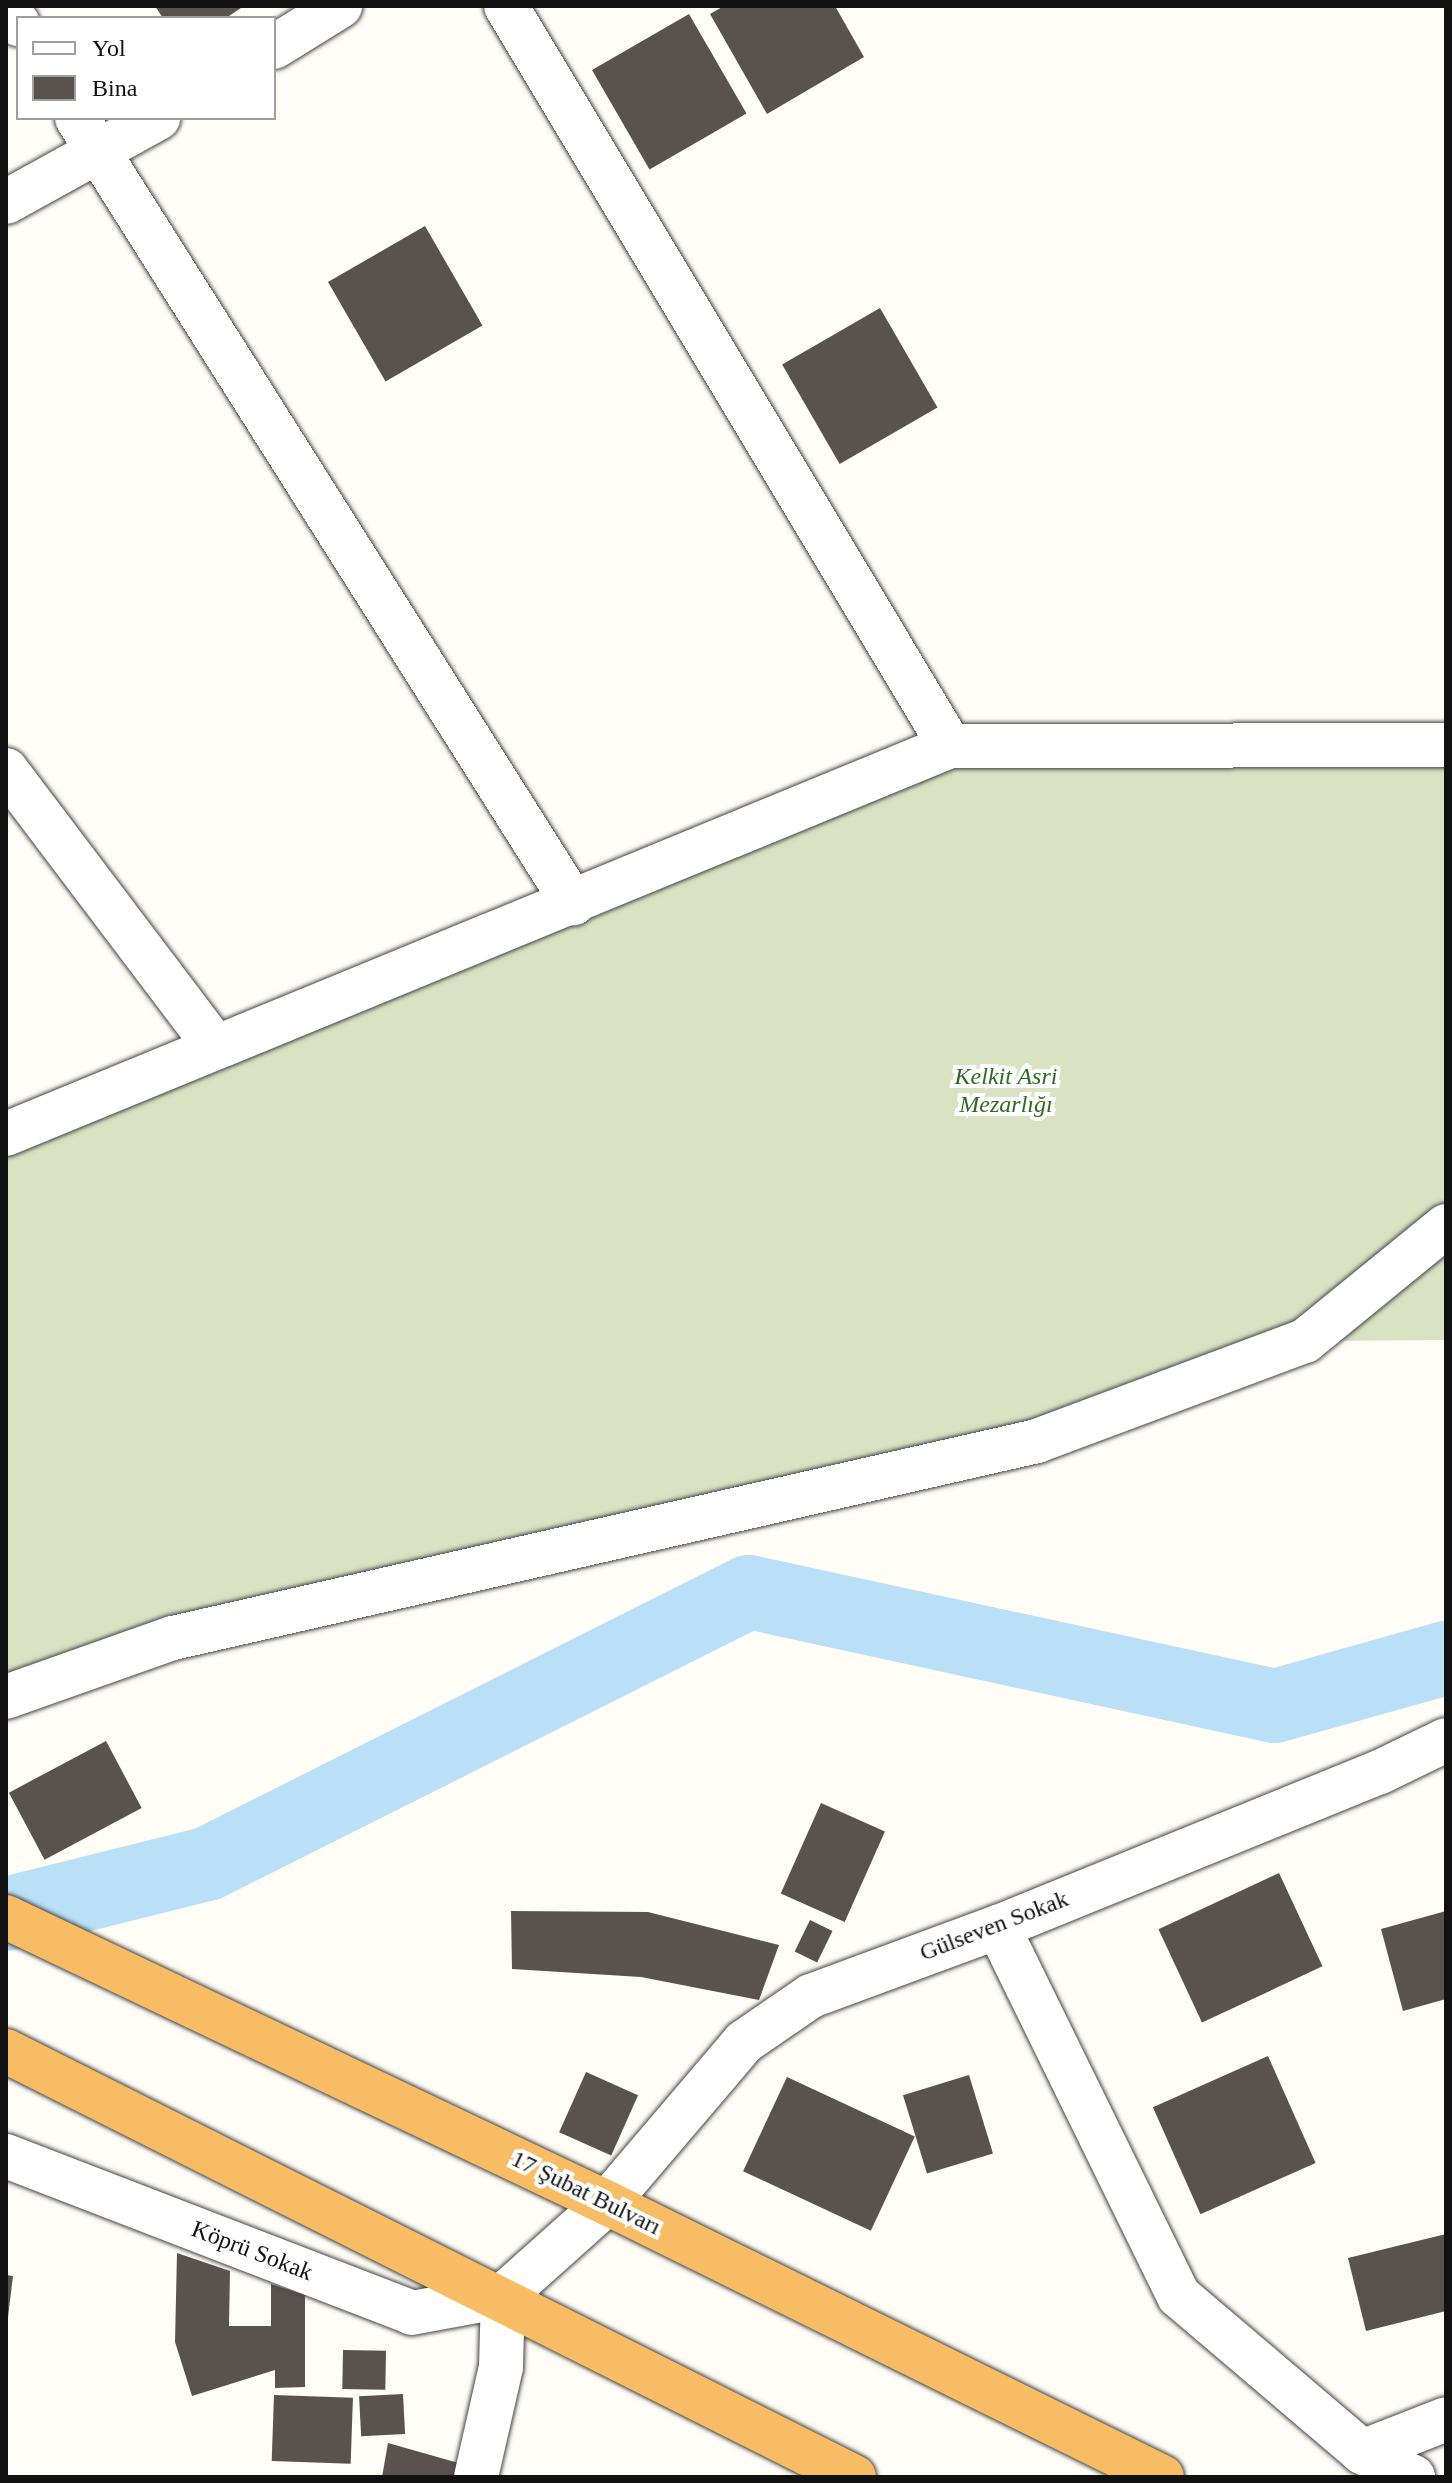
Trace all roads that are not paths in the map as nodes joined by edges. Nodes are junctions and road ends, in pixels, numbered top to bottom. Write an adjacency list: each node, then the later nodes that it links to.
1 (340, 6): 3 (street)
2 (506, 6): 8 (street)
3 (276, 46)
4 (150, 120): 5 (street)
5 (88, 136): 6 (street); 10 (street)
6 (6, 202)
7 (1446, 745): 8 (street)
8 (950, 746): 10 (street)
9 (6, 770): 11 (street)
10 (573, 903): 11 (street)
11 (216, 1048): 12 (street)
12 (6, 1134)
13 (1446, 1226): 14 (street)
14 (6, 1697)
15 (1446, 1740): 17 (street, Gülseven Sokak)
16 (6, 1917): 20 (highway, 17 Şubat Bulvarı)
17 (998, 1927): 20 (street, Gülseven Sokak); 23 (street)
18 (6, 2051): 21 (highway)
19 (6, 2156): 21 (street, Köprü Sokak)
20 (607, 2203): 21 (street, Gülseven Sokak); 26 (highway, 17 Şubat Bulvarı)
21 (503, 2296): 24 (street); 25 (highway)
22 (1446, 2419): 23 (street)
23 (1362, 2452): 27 (street)
24 (476, 2477)
25 (854, 2477)
26 (1162, 2477)
27 (1413, 2477)

